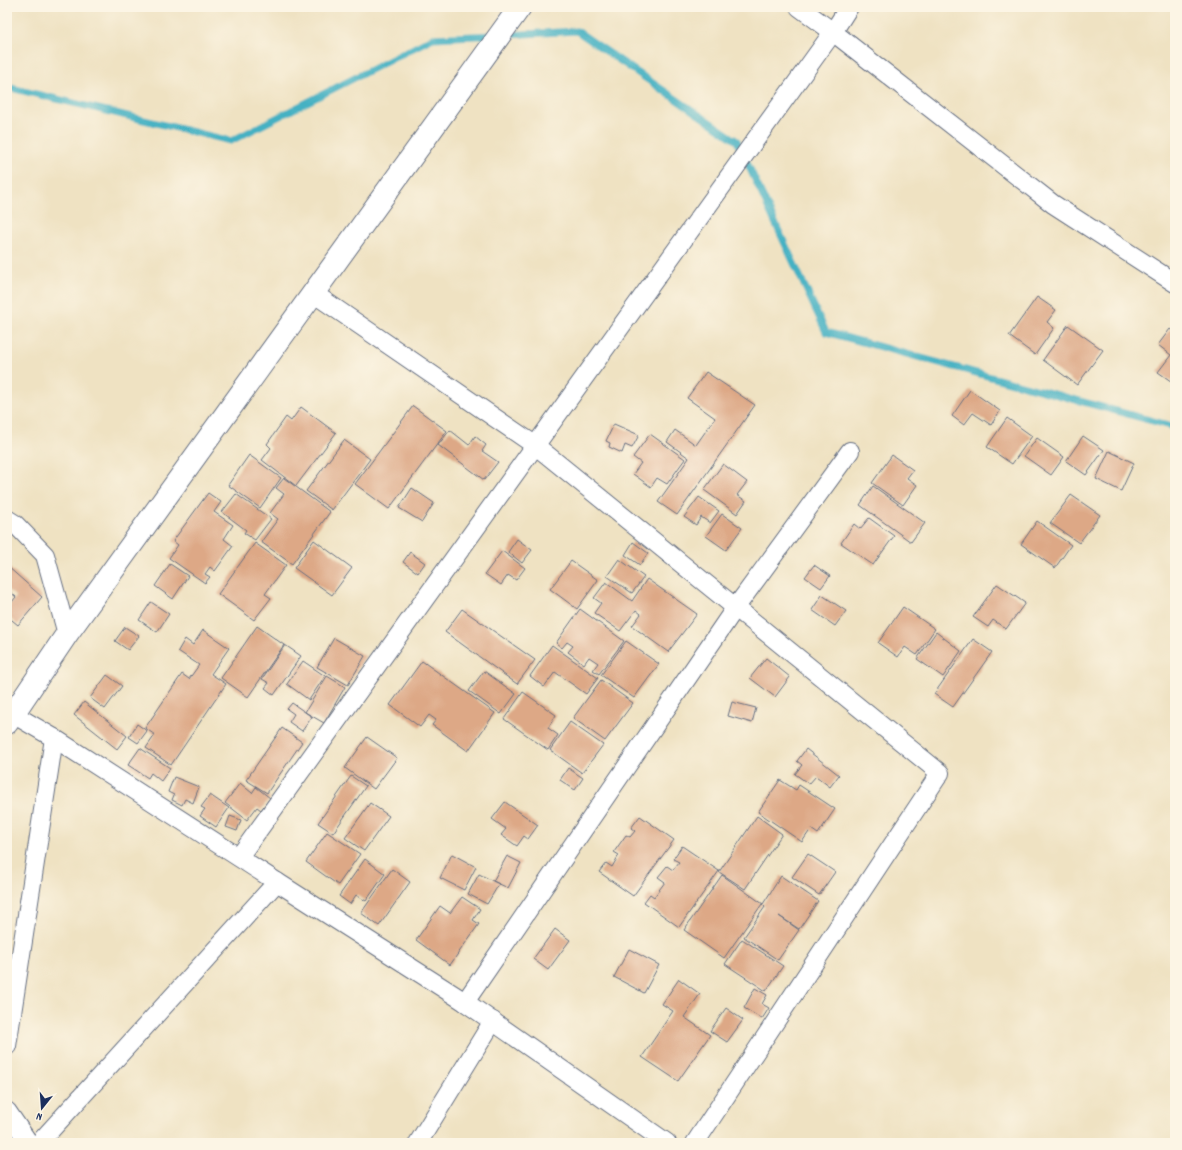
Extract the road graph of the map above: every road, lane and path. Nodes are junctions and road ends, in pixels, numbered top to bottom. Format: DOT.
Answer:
graph roads {
  1 [pos="520,7"];
  2 [pos="799,7"];
  3 [pos="849,7"];
  4 [pos="832,32"];
  5 [pos="1175,283"];
  6 [pos="313,293"];
  7 [pos="536,446"];
  8 [pos="850,451"];
  9 [pos="7,519"];
  10 [pos="736,607"];
  11 [pos="67,634"];
  12 [pos="10,718"];
  13 [pos="54,738"];
  14 [pos="239,856"];
  15 [pos="278,882"];
  16 [pos="465,1002"];
  17 [pos="492,1021"];
  18 [pos="7,1046"];
  19 [pos="7,1111"];
  20 [pos="29,1143"];
  21 [pos="39,1143"];
  22 [pos="418,1143"];
  23 [pos="667,1143"];
  24 [pos="695,1143"];
  1 -- 6 [label="street"];
  2 -- 4 [label="street"];
  3 -- 4 [label="street"];
  4 -- 5 [label="street"];
  4 -- 7 [label="street"];
  6 -- 7 [label="street"];
  6 -- 11 [label="street"];
  7 -- 10 [label="street"];
  7 -- 14 [label="street"];
  8 -- 10 [label="street"];
  9 -- 11 [label="street"];
  10 -- 16 [label="street"];
  10 -- 24 [label="street"];
  11 -- 12 [label="street"];
  12 -- 13 [label="street"];
  13 -- 14 [label="street"];
  13 -- 18 [label="street"];
  14 -- 15 [label="street"];
  15 -- 16 [label="street"];
  15 -- 21 [label="street"];
  16 -- 17 [label="street"];
  17 -- 22 [label="street"];
  17 -- 23 [label="street"];
  19 -- 20 [label="street"];
}
